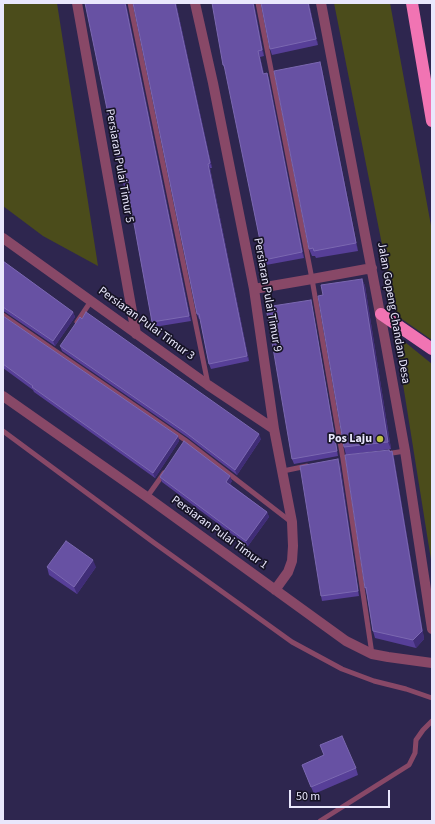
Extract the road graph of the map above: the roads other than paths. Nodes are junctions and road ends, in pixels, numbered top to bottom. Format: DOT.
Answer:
graph roads {
  1 [pos="77,3"];
  2 [pos="130,3"];
  3 [pos="195,3"];
  4 [pos="258,3"];
  5 [pos="321,3"];
  6 [pos="412,3"];
  7 [pos="432,119"];
  8 [pos="3,238"];
  9 [pos="372,268"];
  10 [pos="312,279"];
  11 [pos="254,289"];
  12 [pos="91,301"];
  13 [pos="381,314"];
  14 [pos="3,315"];
  15 [pos="73,327"];
  16 [pos="136,334"];
  17 [pos="60,346"];
  18 [pos="432,349"];
  19 [pos="56,352"];
  20 [pos="208,385"];
  21 [pos="3,396"];
  22 [pos="274,429"];
  23 [pos="3,431"];
  24 [pos="186,440"];
  25 [pos="181,447"];
  26 [pos="405,452"];
  27 [pos="382,454"];
  28 [pos="351,458"];
  29 [pos="343,459"];
  30 [pos="336,461"];
  31 [pos="313,465"];
  32 [pos="168,466"];
  33 [pos="283,471"];
  34 [pos="147,497"];
  35 [pos="292,522"];
  36 [pos="276,590"];
  37 [pos="432,629"];
  38 [pos="372,654"];
  39 [pos="432,663"];
  40 [pos="432,698"];
  41 [pos="432,721"];
  42 [pos="320,821"];
  1 -- 16 [label="street, Persiaran Pulai Timur 5"];
  2 -- 20 [label="lane"];
  3 -- 11 [label="street, Persiaran Pulai Timur 9"];
  4 -- 10 [label="lane"];
  5 -- 9 [label="street, Jalan Gopeng Chandan Desa"];
  6 -- 7 [label="highway"];
  8 -- 12 [label="street, Persiaran Pulai Timur 3"];
  9 -- 10 [label="street"];
  9 -- 13 [label="street, Jalan Gopeng Chandan Desa"];
  10 -- 11 [label="street"];
  10 -- 29 [label="lane"];
  11 -- 22 [label="street, Persiaran Pulai Timur 9"];
  12 -- 15 [label="lane"];
  12 -- 16 [label="street, Persiaran Pulai Timur 3"];
  13 -- 18 [label="highway"];
  13 -- 26 [label="street, Jalan Gopeng Chandan Desa"];
  14 -- 19 [label="lane"];
  16 -- 20 [label="street, Persiaran Pulai Timur 3"];
  17 -- 19 [label="lane"];
  19 -- 24 [label="lane"];
  20 -- 22 [label="street, Persiaran Pulai Timur 3"];
  21 -- 34 [label="street, Persiaran Pulai Timur 1"];
  22 -- 33 [label="street, Persiaran Pulai Timur 9"];
  23 -- 40 [label="lane"];
  24 -- 25 [label="lane"];
  24 -- 35 [label="lane"];
  26 -- 27 [label="lane"];
  26 -- 37 [label="street, Jalan Gopeng Chandan Desa"];
  28 -- 29 [label="lane"];
  29 -- 30 [label="lane"];
  29 -- 38 [label="lane"];
  31 -- 33 [label="lane"];
  32 -- 34 [label="lane"];
  33 -- 35 [label="street, Persiaran Pulai Timur 9"];
  34 -- 36 [label="street, Persiaran Pulai Timur 1"];
  35 -- 36 [label="street, Persiaran Pulai Timur 9"];
  36 -- 38 [label="street, Persiaran Pulai Timur 1"];
  38 -- 39 [label="street, Persiaran Pulai Timur 1"];
  41 -- 42 [label="lane"];
}
